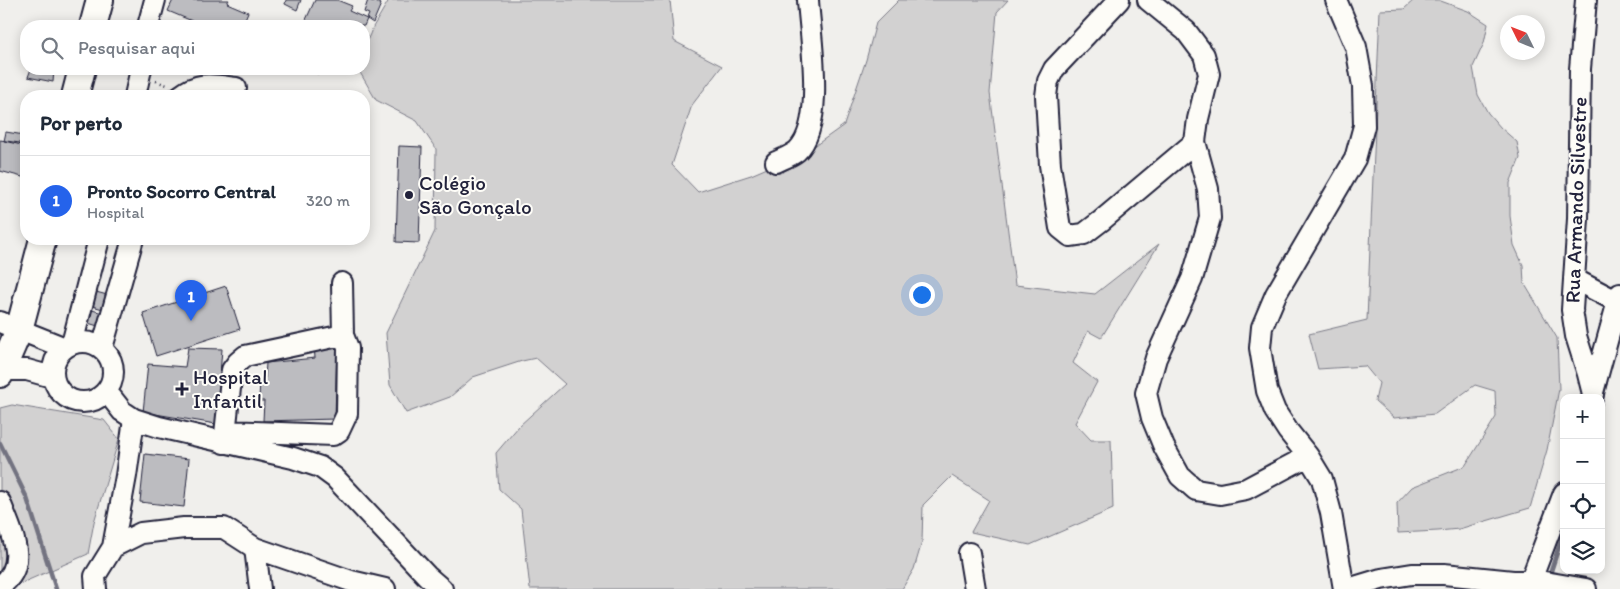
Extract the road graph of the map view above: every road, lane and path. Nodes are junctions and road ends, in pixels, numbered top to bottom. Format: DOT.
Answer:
graph roads {
  1 [pos="100,0"];
  2 [pos="155,0"];
  3 [pos="808,0"];
  4 [pos="1119,0"];
  5 [pos="1148,0"];
  6 [pos="1336,0"];
  7 [pos="1586,0"];
  8 [pos="95,20"];
  9 [pos="150,20"];
  10 [pos="80,75"];
  11 [pos="140,75"];
  12 [pos="147,75"];
  13 [pos="236,88"];
  14 [pos="77,90"];
  15 [pos="136,90"];
  16 [pos="175,90"];
  17 [pos="191,90"];
  18 [pos="1195,142"];
  19 [pos="776,162"];
  20 [pos="41,245"];
  21 [pos="97,245"];
  22 [pos="131,245"];
  23 [pos="1574,279"];
  24 [pos="342,283"];
  25 [pos="1619,298"];
  26 [pos="10,326"];
  27 [pos="343,335"];
  28 [pos="68,346"];
  29 [pos="102,348"];
  30 [pos="1,372"];
  31 [pos="52,377"];
  32 [pos="107,392"];
  33 [pos="1591,394"];
  34 [pos="1593,394"];
  35 [pos="134,419"];
  36 [pos="225,437"];
  37 [pos="1308,456"];
  38 [pos="0,502"];
  39 [pos="1560,502"];
  40 [pos="114,547"];
  41 [pos="255,548"];
  42 [pos="968,554"];
  43 [pos="1523,583"];
  44 [pos="0,586"];
  45 [pos="96,589"];
  46 [pos="260,589"];
  47 [pos="385,589"];
  48 [pos="442,589"];
  49 [pos="975,589"];
  50 [pos="1344,589"];
  51 [pos="1348,589"];
  52 [pos="1586,589"];
  1 -- 8 [label="main road"];
  2 -- 9 [label="street"];
  3 -- 19 [label="street"];
  4 -- 18 [label="street"];
  5 -- 18 [label="street"];
  6 -- 37 [label="street"];
  7 -- 23 [label="street, Rua Armando Silvestre"];
  10 -- 14 [label="main road"];
  11 -- 15 [label="street"];
  12 -- 16 [label="path"];
  13 -- 17 [label="street"];
  18 -- 37 [label="street"];
  20 -- 26 [label="main road"];
  21 -- 28 [label="street"];
  22 -- 29 [label="street"];
  23 -- 25 [label="street"];
  23 -- 33 [label="street, Rua Armando Silvestre"];
  24 -- 27 [label="street"];
  25 -- 34 [label="street"];
  26 -- 28 [label="street"];
  26 -- 30 [label="main road"];
  27 -- 36 [label="street"];
  27 -- 36 [label="street"];
  28 -- 29 [label="street"];
  28 -- 31 [label="street"];
  29 -- 32 [label="street"];
  30 -- 31 [label="street"];
  31 -- 32 [label="street"];
  32 -- 35 [label="street"];
  35 -- 36 [label="street"];
  35 -- 40 [label="street"];
  36 -- 48 [label="street"];
  37 -- 50 [label="street"];
  38 -- 44 [label="street"];
  39 -- 43 [label="street"];
  40 -- 41 [label="street"];
  40 -- 45 [label="street"];
  41 -- 46 [label="street"];
  41 -- 47 [label="street"];
  42 -- 49 [label="street"];
  43 -- 51 [label="street"];
  43 -- 52 [label="street"];
}
